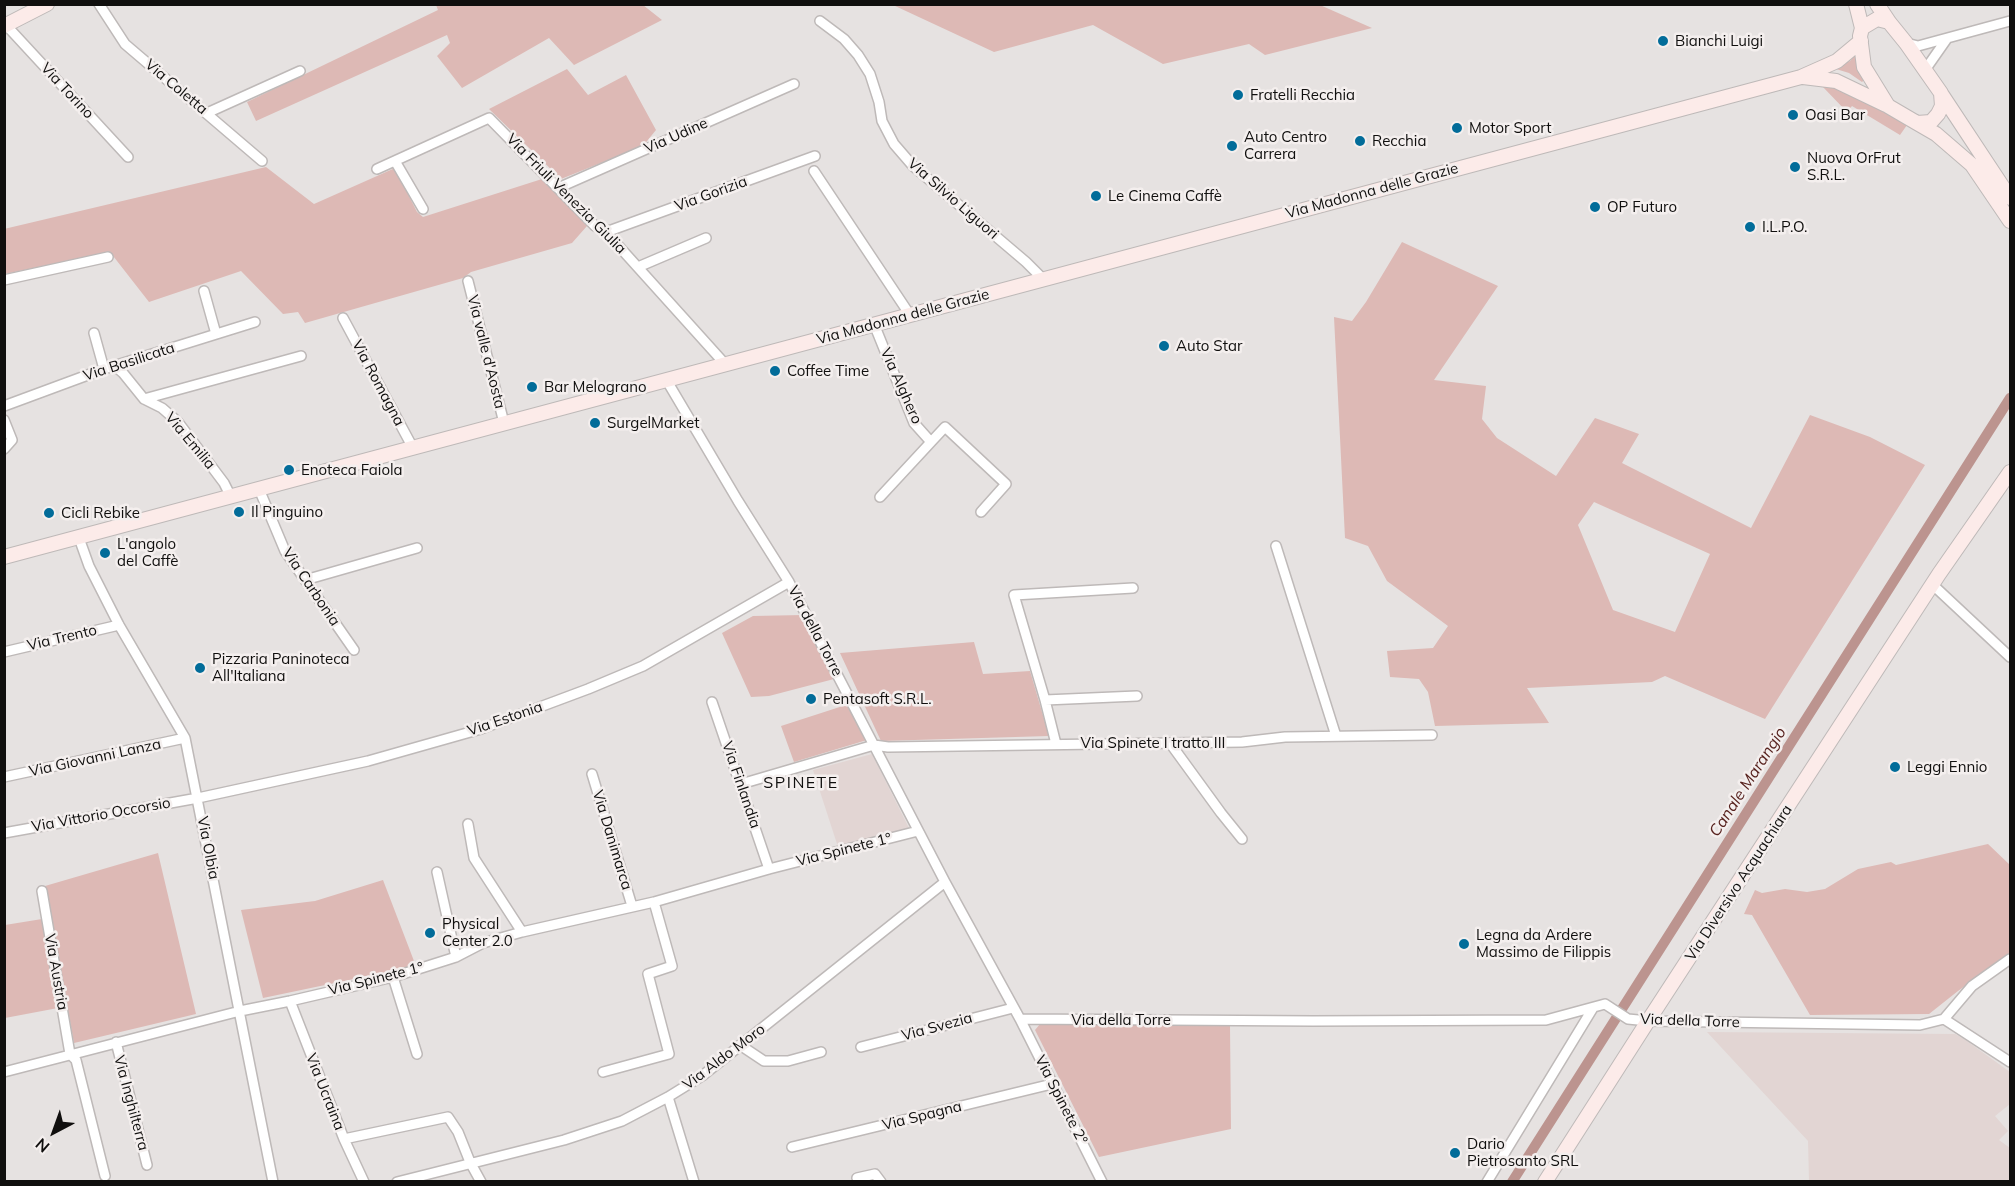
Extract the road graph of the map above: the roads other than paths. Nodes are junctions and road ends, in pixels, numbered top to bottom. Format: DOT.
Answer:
graph roads {
  1 [pos="47,4"];
  2 [pos="99,4"];
  3 [pos="1856,4"];
  4 [pos="1877,4"];
  5 [pos="820,21"];
  6 [pos="2010,21"];
  7 [pos="1889,22"];
  8 [pos="5,26"];
  9 [pos="1861,34"];
  10 [pos="1946,40"];
  11 [pos="1906,43"];
  12 [pos="1925,70"];
  13 [pos="300,71"];
  14 [pos="1801,77"];
  15 [pos="794,84"];
  16 [pos="1941,93"];
  17 [pos="1888,106"];
  18 [pos="207,113"];
  19 [pos="1917,123"];
  20 [pos="815,156"];
  21 [pos="128,157"];
  22 [pos="262,161"];
  23 [pos="395,161"];
  24 [pos="377,169"];
  25 [pos="814,171"];
  26 [pos="558,188"];
  27 [pos="2010,198"];
  28 [pos="423,209"];
  29 [pos="2010,221"];
  30 [pos="606,232"];
  31 [pos="706,238"];
  32 [pos="108,257"];
  33 [pos="638,267"];
  34 [pos="1043,279"];
  35 [pos="4,280"];
  36 [pos="468,281"];
  37 [pos="204,291"];
  38 [pos="910,315"];
  39 [pos="343,318"];
  40 [pos="255,322"];
  41 [pos="874,324"];
  42 [pos="94,333"];
  43 [pos="216,334"];
  44 [pos="301,356"];
  45 [pos="724,364"];
  46 [pos="116,367"];
  47 [pos="104,369"];
  48 [pos="667,381"];
  49 [pos="144,399"];
  50 [pos="4,406"];
  51 [pos="4,420"];
  52 [pos="504,423"];
  53 [pos="931,442"];
  54 [pos="413,448"];
  55 [pos="4,449"];
  56 [pos="2010,472"];
  57 [pos="259,489"];
  58 [pos="231,497"];
  59 [pos="880,497"];
  60 [pos="981,512"];
  61 [pos="79,538"];
  62 [pos="1276,546"];
  63 [pos="417,548"];
  64 [pos="4,557"];
  65 [pos="305,580"];
  66 [pos="789,582"];
  67 [pos="1933,585"];
  68 [pos="1132,588"];
  69 [pos="119,625"];
  70 [pos="354,650"];
  71 [pos="4,652"];
  72 [pos="2010,657"];
  73 [pos="1137,696"];
  74 [pos="1045,700"];
  75 [pos="712,702"];
  76 [pos="1432,735"];
  77 [pos="1336,736"];
  78 [pos="185,738"];
  79 [pos="1170,743"];
  80 [pos="1056,744"];
  81 [pos="874,745"];
  82 [pos="5,774"];
  83 [pos="592,774"];
  84 [pos="741,784"];
  85 [pos="198,798"];
  86 [pos="468,824"];
  87 [pos="918,831"];
  88 [pos="4,833"];
  89 [pos="1242,839"];
  90 [pos="769,868"];
  91 [pos="437,872"];
  92 [pos="945,882"];
  93 [pos="42,891"];
  94 [pos="654,902"];
  95 [pos="632,906"];
  96 [pos="522,932"];
  97 [pos="456,957"];
  98 [pos="2010,959"];
  99 [pos="393,978"];
  100 [pos="290,1001"];
  101 [pos="1013,1008"];
  102 [pos="1593,1008"];
  103 [pos="240,1011"];
  104 [pos="1020,1019"];
  105 [pos="1944,1019"];
  106 [pos="1648,1021"];
  107 [pos="116,1042"];
  108 [pos="740,1045"];
  109 [pos="861,1047"];
  110 [pos="821,1052"];
  111 [pos="70,1054"];
  112 [pos="417,1054"];
  113 [pos="2010,1062"];
  114 [pos="4,1072"];
  115 [pos="603,1072"];
  116 [pos="1052,1084"];
  117 [pos="668,1097"];
  118 [pos="344,1138"];
  119 [pos="792,1147"];
  120 [pos="470,1162"];
  121 [pos="147,1165"];
  122 [pos="105,1176"];
  123 [pos="857,1178"];
  124 [pos="273,1182"];
  125 [pos="364,1182"];
  126 [pos="397,1182"];
  127 [pos="481,1182"];
  128 [pos="694,1182"];
  129 [pos="881,1182"];
  130 [pos="1102,1182"];
  131 [pos="1487,1182"];
  132 [pos="1545,1182"];
  1 -- 8 [label="street"];
  2 -- 18 [label="street, Via Coletta"];
  3 -- 9 [label="street"];
  4 -- 7 [label="street"];
  5 -- 34 [label="street, Via Silvio Liguori"];
  6 -- 10 [label="street"];
  7 -- 9 [label="street"];
  7 -- 11 [label="street"];
  8 -- 21 [label="street, Via Torino"];
  9 -- 14 [label="street"];
  9 -- 17 [label="street"];
  10 -- 11 [label="street"];
  10 -- 12 [label="street"];
  11 -- 12 [label="street"];
  12 -- 16 [label="street"];
  13 -- 18 [label="street"];
  14 -- 17 [label="street"];
  14 -- 34 [label="street, Via Madonna delle Grazie"];
  15 -- 26 [label="street, Via Udine"];
  16 -- 19 [label="street"];
  16 -- 27 [label="street"];
  17 -- 19 [label="street"];
  18 -- 22 [label="street, Via Coletta"];
  19 -- 29 [label="street"];
  20 -- 30 [label="street, Via Gorizia"];
  23 -- 24 [label="street, Via Friuli Venezia Giulia"];
  23 -- 26 [label="street, Via Friuli Venezia Giulia"];
  23 -- 28 [label="street"];
  25 -- 38 [label="street"];
  26 -- 30 [label="street, Via Friuli Venezia Giulia"];
  30 -- 33 [label="street, Via Friuli Venezia Giulia"];
  31 -- 33 [label="street"];
  32 -- 35 [label="street"];
  33 -- 45 [label="street, Via Friuli Venezia Giulia"];
  34 -- 38 [label="street, Via Madonna delle Grazie"];
  36 -- 52 [label="street, Via valle d'Aosta"];
  37 -- 43 [label="street"];
  38 -- 41 [label="street, Via Madonna delle Grazie"];
  39 -- 54 [label="street, Via Romagna"];
  40 -- 43 [label="street, Via Basilicata"];
  41 -- 45 [label="street, Via Madonna delle Grazie"];
  41 -- 53 [label="street, Via Alghero"];
  42 -- 47 [label="street"];
  43 -- 46 [label="street, Via Basilicata"];
  44 -- 49 [label="street"];
  45 -- 48 [label="street, Via Madonna delle Grazie"];
  46 -- 47 [label="street, Via Basilicata"];
  46 -- 49 [label="street, Via Emilia"];
  47 -- 50 [label="street, Via Basilicata"];
  48 -- 52 [label="street, Via Madonna delle Grazie"];
  48 -- 66 [label="street, Via della Torre"];
  49 -- 58 [label="street, Via Emilia"];
  51 -- 55 [label="street"];
  52 -- 54 [label="street, Via Madonna delle Grazie"];
  53 -- 59 [label="street"];
  53 -- 60 [label="street"];
  54 -- 57 [label="street, Via Madonna delle Grazie"];
  56 -- 67 [label="street, Via Diversivo Acquachiara"];
  57 -- 58 [label="street, Via Madonna delle Grazie"];
  57 -- 65 [label="street, Via Carbonia"];
  58 -- 61 [label="street, Via Madonna delle Grazie"];
  61 -- 64 [label="street, Via Madonna delle Grazie"];
  61 -- 69 [label="street, Via Olbia"];
  62 -- 77 [label="street"];
  63 -- 65 [label="street"];
  65 -- 70 [label="street, Via Carbonia"];
  66 -- 81 [label="street, Via della Torre"];
  66 -- 85 [label="street, Via Estonia"];
  67 -- 72 [label="street"];
  67 -- 106 [label="street, Via Diversivo Acquachiara"];
  68 -- 74 [label="street"];
  69 -- 71 [label="street, Via Trento"];
  69 -- 78 [label="street, Via Olbia"];
  73 -- 74 [label="street"];
  74 -- 80 [label="street"];
  75 -- 84 [label="street, Via Finlandia"];
  76 -- 77 [label="street, Via Spinete I tratto III"];
  77 -- 79 [label="street, Via Spinete I tratto III"];
  78 -- 82 [label="street, Via Giovanni Lanza"];
  78 -- 85 [label="street, Via Olbia"];
  79 -- 80 [label="street, Via Spinete I tratto III"];
  79 -- 89 [label="street"];
  80 -- 81 [label="street, Via Spinete I tratto III"];
  81 -- 84 [label="street, Via Spinete I tratto III"];
  81 -- 87 [label="street, Via della Torre"];
  83 -- 95 [label="street, Via Danimarca"];
  84 -- 90 [label="street, Via Finlandia"];
  85 -- 88 [label="street, Via Vittorio Occorsio"];
  85 -- 103 [label="street, Via Olbia"];
  86 -- 96 [label="street"];
  87 -- 90 [label="street, Via Spinete 1°"];
  87 -- 92 [label="street, Via della Torre"];
  90 -- 94 [label="street, Via Spinete 1°"];
  91 -- 97 [label="street"];
  92 -- 101 [label="street, Via della Torre"];
  92 -- 108 [label="street, Via Aldo Moro"];
  93 -- 111 [label="street, Via Austria"];
  94 -- 95 [label="street, Via Spinete 1°"];
  94 -- 115 [label="street"];
  95 -- 96 [label="street, Via Spinete 1°"];
  96 -- 97 [label="street, Via Spinete 1°"];
  97 -- 99 [label="street, Via Spinete 1°"];
  98 -- 105 [label="street"];
  99 -- 100 [label="street, Via Spinete 1°"];
  99 -- 112 [label="street"];
  100 -- 103 [label="street, Via Spinete 1°"];
  100 -- 118 [label="street, Via Ucraina"];
  101 -- 104 [label="street, Via della Torre"];
  101 -- 109 [label="street, Via Svezia"];
  102 -- 104 [label="street, Via della Torre"];
  102 -- 106 [label="street, Via della Torre"];
  102 -- 131 [label="street"];
  103 -- 107 [label="street, Via Spinete 1°"];
  103 -- 124 [label="street, Via Olbia"];
  104 -- 116 [label="street, Via Spinete 2°"];
  105 -- 106 [label="street, Via della Torre"];
  105 -- 113 [label="street"];
  106 -- 132 [label="street, Via Diversivo Acquachiara"];
  107 -- 111 [label="street, Via Spinete 1°"];
  107 -- 121 [label="street, Via Inghilterra"];
  108 -- 110 [label="street"];
  108 -- 117 [label="street, Via Aldo Moro"];
  111 -- 114 [label="street, Via Spinete 1°"];
  111 -- 122 [label="street, Via Austria"];
  116 -- 119 [label="street, Via Spagna"];
  116 -- 130 [label="street, Via Spinete 2°"];
  117 -- 120 [label="street, Via Aldo Moro"];
  117 -- 128 [label="street"];
  118 -- 120 [label="street"];
  118 -- 125 [label="street, Via Ucraina"];
  120 -- 126 [label="street, Via Aldo Moro"];
  120 -- 127 [label="street"];
  123 -- 129 [label="street"];
}
